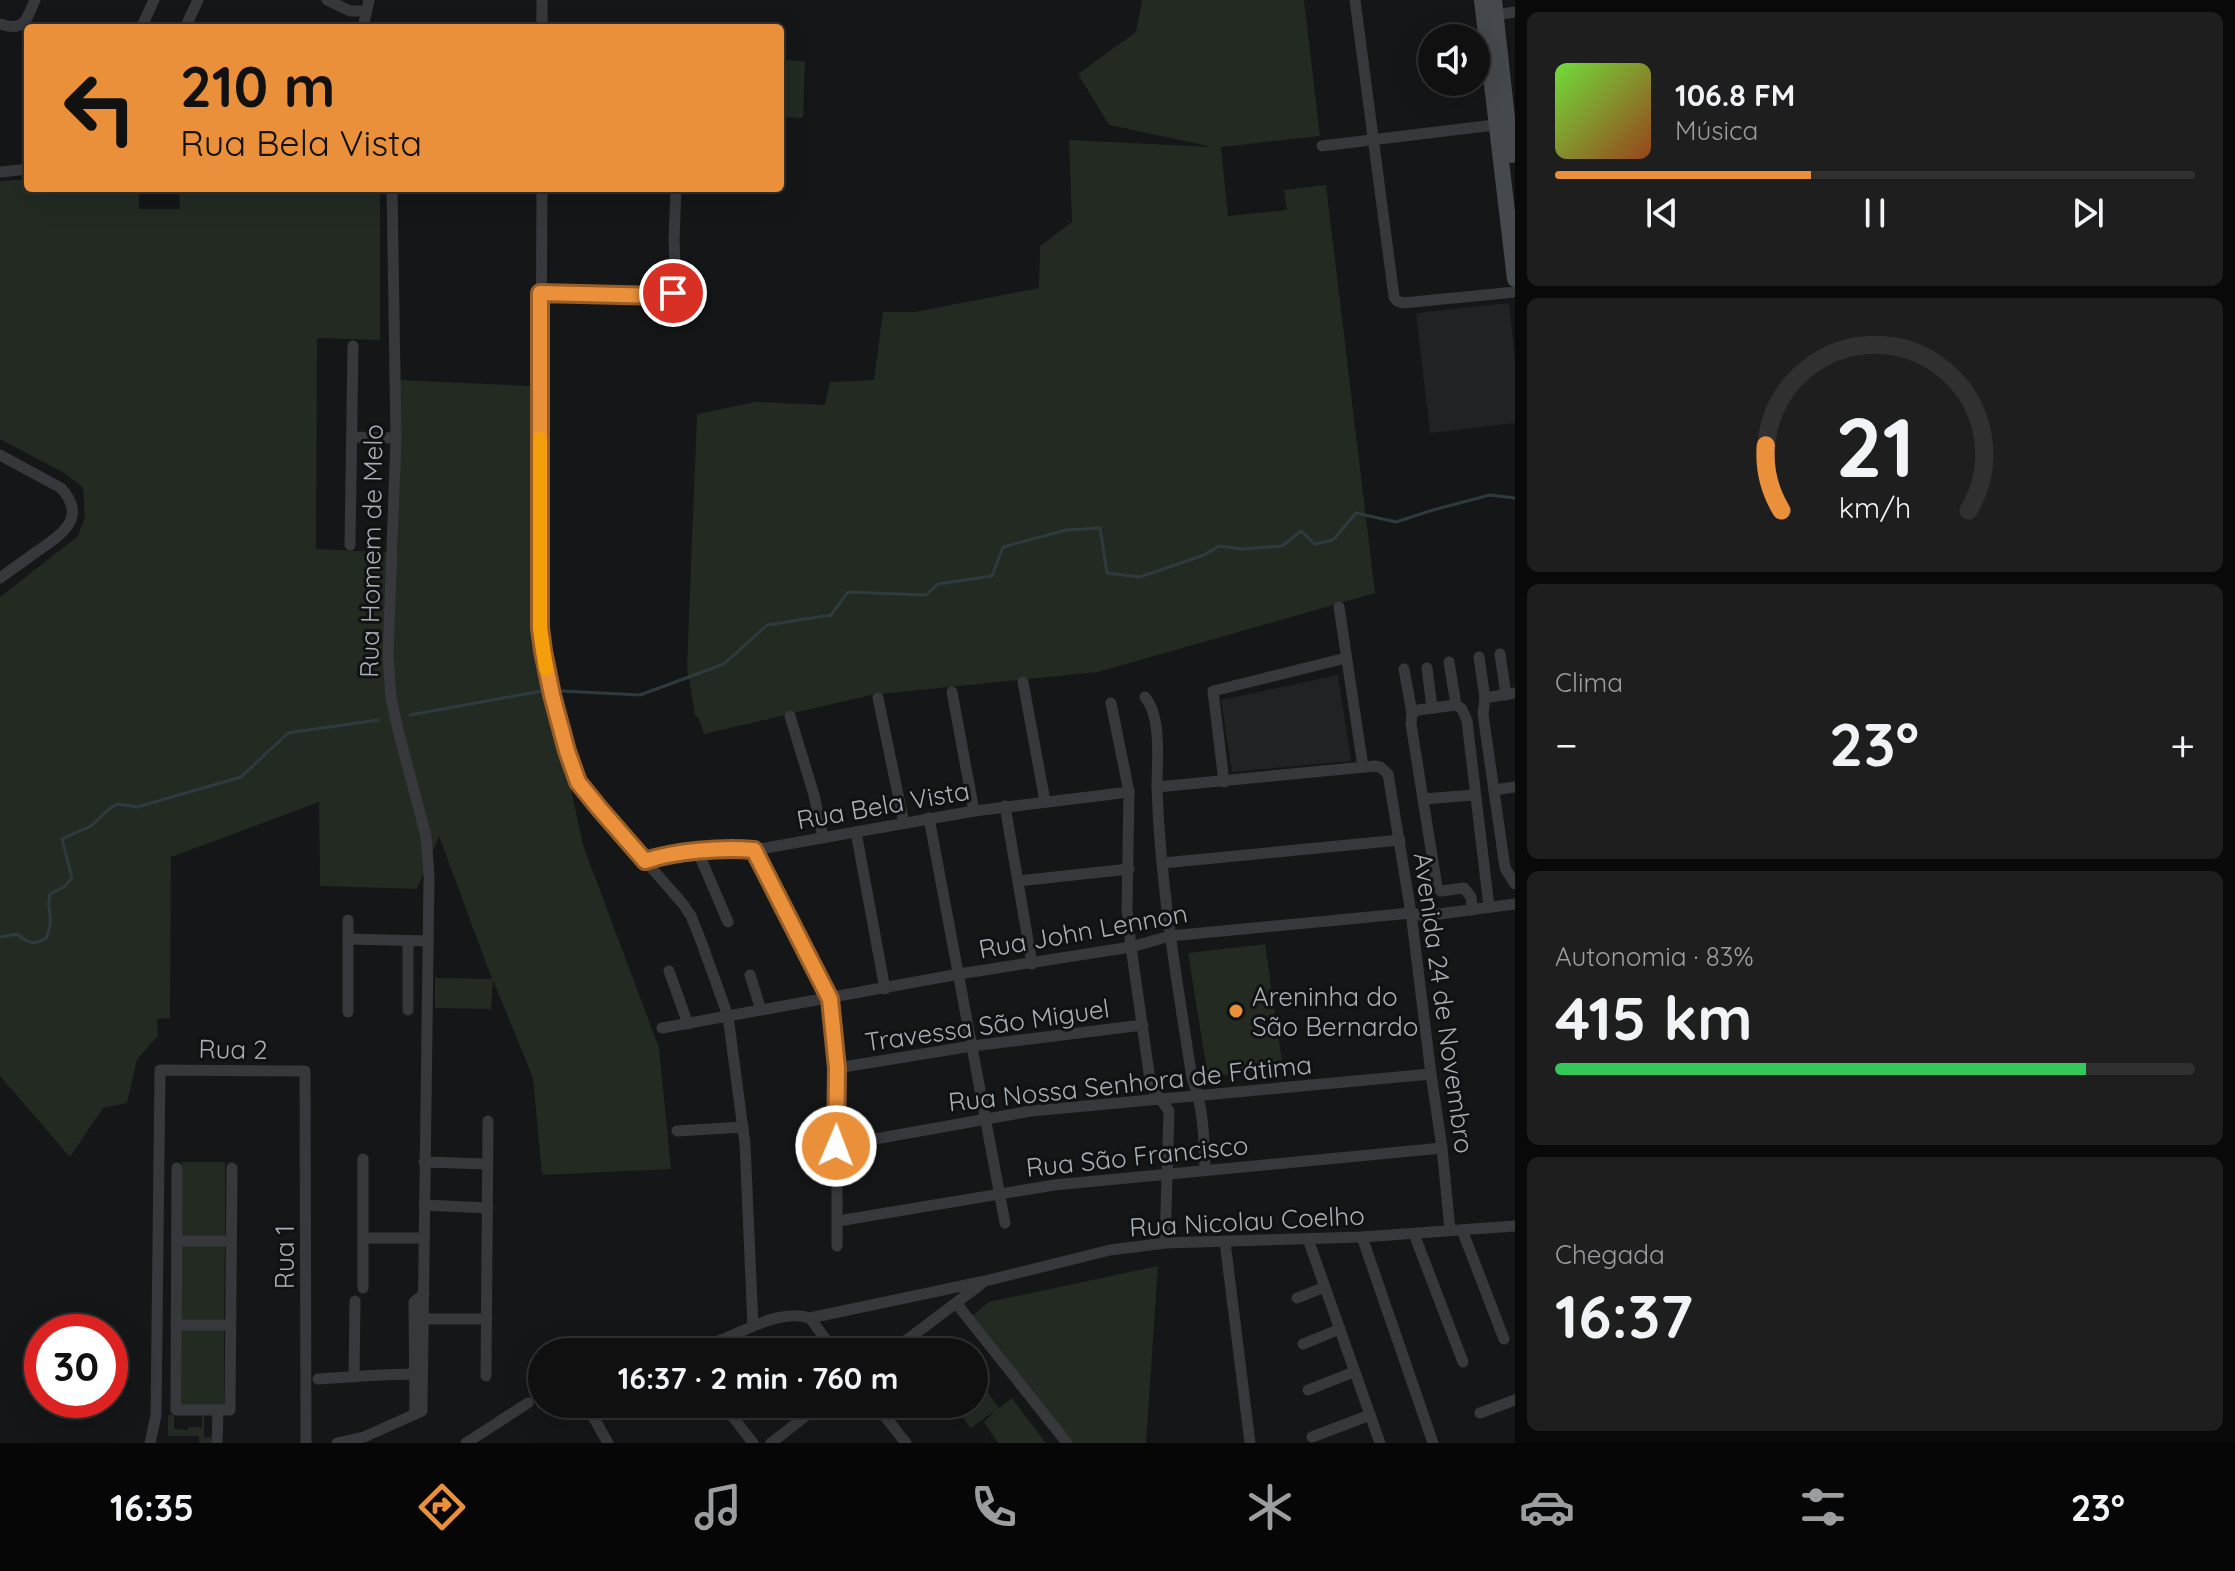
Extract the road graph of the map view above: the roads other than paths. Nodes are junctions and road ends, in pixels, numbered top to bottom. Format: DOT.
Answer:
graph roads {
  1 [pos="35,0"];
  2 [pos="154,0"];
  3 [pos="198,0"];
  4 [pos="327,0"];
  5 [pos="542,0"];
  6 [pos="1355,0"];
  7 [pos="367,6"];
  8 [pos="1489,8"];
  9 [pos="1515,12"];
  10 [pos="0,24"];
  11 [pos="143,24"];
  12 [pos="187,24"];
  13 [pos="542,24"];
  14 [pos="1506,124"];
  15 [pos="1373,140"];
  16 [pos="1322,146"];
  17 [pos="24,169"];
  18 [pos="0,172"];
  19 [pos="1515,188"];
  20 [pos="392,192"];
  21 [pos="542,192"];
  22 [pos="676,192"];
  23 [pos="1515,279"];
  24 [pos="1515,292"];
  25 [pos="540,293"];
  26 [pos="353,346"];
  27 [pos="352,437"];
  28 [pos="396,438"];
  29 [pos="0,455"];
  30 [pos="350,545"];
  31 [pos="0,578"];
  32 [pos="1339,607"];
  33 [pos="1500,654"];
  34 [pos="1479,657"];
  35 [pos="1346,658"];
  36 [pos="1449,662"];
  37 [pos="1427,668"];
  38 [pos="1404,669"];
  39 [pos="1023,682"];
  40 [pos="952,692"];
  41 [pos="1511,694"];
  42 [pos="1145,697"];
  43 [pos="878,698"];
  44 [pos="1485,698"];
  45 [pos="1111,703"];
  46 [pos="1456,705"];
  47 [pos="1432,708"];
  48 [pos="1412,713"];
  49 [pos="790,716"];
  50 [pos="1363,767"];
  51 [pos="1224,782"];
  52 [pos="1157,787"];
  53 [pos="1515,787"];
  54 [pos="1494,790"];
  55 [pos="1129,792"];
  56 [pos="1475,795"];
  57 [pos="1423,799"];
  58 [pos="1045,801"];
  59 [pos="1005,806"];
  60 [pos="974,811"];
  61 [pos="929,818"];
  62 [pos="904,823"];
  63 [pos="856,832"];
  64 [pos="823,838"];
  65 [pos="1400,840"];
  66 [pos="754,850"];
  67 [pos="698,852"];
  68 [pos="645,861"];
  69 [pos="1163,863"];
  70 [pos="1129,869"];
  71 [pos="1018,881"];
  72 [pos="1515,884"];
  73 [pos="1515,904"];
  74 [pos="1489,907"];
  75 [pos="1472,910"];
  76 [pos="1411,913"];
  77 [pos="348,920"];
  78 [pos="728,922"];
  79 [pos="1170,936"];
  80 [pos="348,939"];
  81 [pos="408,940"];
  82 [pos="428,941"];
  83 [pos="1131,947"];
  84 [pos="1032,964"];
  85 [pos="669,971"];
  86 [pos="959,974"];
  87 [pos="750,975"];
  88 [pos="885,989"];
  89 [pos="830,999"];
  90 [pos="408,1010"];
  91 [pos="761,1010"];
  92 [pos="348,1012"];
  93 [pos="728,1016"];
  94 [pos="688,1024"];
  95 [pos="1143,1025"];
  96 [pos="662,1028"];
  97 [pos="972,1046"];
  98 [pos="837,1068"];
  99 [pos="305,1071"];
  100 [pos="1431,1074"];
  101 [pos="1199,1096"];
  102 [pos="1159,1100"];
  103 [pos="985,1118"];
  104 [pos="488,1121"];
  105 [pos="743,1127"];
  106 [pos="677,1131"];
  107 [pos="836,1146"];
  108 [pos="1442,1148"];
  109 [pos="363,1159"];
  110 [pos="424,1162"];
  111 [pos="487,1164"];
  112 [pos="177,1168"];
  113 [pos="232,1168"];
  114 [pos="1205,1170"];
  115 [pos="1168,1173"];
  116 [pos="1000,1193"];
  117 [pos="424,1205"];
  118 [pos="488,1208"];
  119 [pos="838,1221"];
  120 [pos="1005,1223"];
  121 [pos="1512,1226"];
  122 [pos="1456,1230"];
  123 [pos="1414,1234"];
  124 [pos="1362,1237"];
  125 [pos="363,1238"];
  126 [pos="424,1238"];
  127 [pos="1308,1239"];
  128 [pos="1515,1240"];
  129 [pos="177,1241"];
  130 [pos="231,1241"];
  131 [pos="1225,1242"];
  132 [pos="1165,1243"];
  133 [pos="837,1246"];
  134 [pos="985,1281"];
  135 [pos="1325,1287"];
  136 [pos="363,1288"];
  137 [pos="424,1294"];
  138 [pos="1297,1298"];
  139 [pos="355,1301"];
  140 [pos="956,1303"];
  141 [pos="810,1318"];
  142 [pos="424,1319"];
  143 [pos="487,1319"];
  144 [pos="176,1325"];
  145 [pos="230,1325"];
  146 [pos="753,1326"];
  147 [pos="1340,1329"];
  148 [pos="726,1338"];
  149 [pos="825,1338"];
  150 [pos="910,1338"];
  151 [pos="1504,1339"];
  152 [pos="1303,1344"];
  153 [pos="1463,1362"];
  154 [pos="1354,1372"];
  155 [pos="418,1374"];
  156 [pos="486,1376"];
  157 [pos="354,1377"];
  158 [pos="318,1379"];
  159 [pos="1308,1390"];
  160 [pos="1515,1400"];
  161 [pos="528,1403"];
  162 [pos="218,1410"];
  163 [pos="1480,1413"];
  164 [pos="1370,1415"];
  165 [pos="594,1418"];
  166 [pos="734,1418"];
  167 [pos="803,1418"];
  168 [pos="886,1418"];
  169 [pos="1312,1437"];
  170 [pos="366,1440"];
  171 [pos="150,1443"];
  172 [pos="217,1443"];
  173 [pos="306,1443"];
  174 [pos="337,1443"];
  175 [pos="466,1443"];
  176 [pos="608,1443"];
  177 [pos="753,1443"];
  178 [pos="771,1443"];
  179 [pos="906,1443"];
  180 [pos="1067,1443"];
  181 [pos="1250,1443"];
  182 [pos="1380,1443"];
  183 [pos="1433,1443"];
  1 -- 10 [label="street"];
  2 -- 11 [label="street"];
  3 -- 12 [label="street"];
  4 -- 7 [label="street"];
  5 -- 13 [label="street"];
  6 -- 15 [label="street"];
  8 -- 9 [label="street"];
  8 -- 14 [label="street"];
  14 -- 15 [label="street"];
  14 -- 19 [label="street"];
  14 -- 23 [label="street"];
  15 -- 16 [label="street"];
  15 -- 24 [label="street"];
  17 -- 18 [label="street"];
  20 -- 28 [label="street, Rua Homem de Melo"];
  21 -- 25 [label="street"];
  22 -- 25 [label="street"];
  25 -- 68 [label="street"];
  26 -- 27 [label="street"];
  27 -- 28 [label="street"];
  27 -- 30 [label="street"];
  28 -- 82 [label="street, Rua Homem de Melo"];
  29 -- 31 [label="street"];
  32 -- 35 [label="street"];
  33 -- 41 [label="street"];
  34 -- 44 [label="street"];
  35 -- 50 [label="street"];
  35 -- 51 [label="street"];
  36 -- 46 [label="street"];
  37 -- 47 [label="street"];
  38 -- 48 [label="street"];
  39 -- 58 [label="street"];
  40 -- 60 [label="street"];
  41 -- 44 [label="street"];
  42 -- 52 [label="street"];
  43 -- 62 [label="street"];
  44 -- 54 [label="street"];
  45 -- 55 [label="street"];
  46 -- 47 [label="street"];
  46 -- 56 [label="street"];
  47 -- 48 [label="street"];
  48 -- 57 [label="street"];
  49 -- 64 [label="street"];
  50 -- 51 [label="street"];
  50 -- 65 [label="street, Avenida 24 de Novembro"];
  51 -- 52 [label="street"];
  52 -- 69 [label="street"];
  53 -- 54 [label="street"];
  54 -- 72 [label="street"];
  55 -- 58 [label="street, Rua Bela Vista"];
  55 -- 70 [label="street"];
  56 -- 57 [label="street"];
  56 -- 74 [label="street"];
  57 -- 75 [label="street"];
  58 -- 59 [label="street, Rua Bela Vista"];
  59 -- 60 [label="street, Rua Bela Vista"];
  59 -- 71 [label="street"];
  60 -- 61 [label="street, Rua Bela Vista"];
  61 -- 62 [label="street, Rua Bela Vista"];
  61 -- 86 [label="street"];
  62 -- 63 [label="street, Rua Bela Vista"];
  63 -- 64 [label="street, Rua Bela Vista"];
  63 -- 88 [label="street"];
  64 -- 66 [label="street, Rua Bela Vista"];
  65 -- 69 [label="street"];
  65 -- 76 [label="street, Avenida 24 de Novembro"];
  66 -- 67 [label="street, Rua Bela Vista"];
  66 -- 89 [label="street"];
  67 -- 68 [label="street, Rua Bela Vista"];
  67 -- 78 [label="street"];
  68 -- 93 [label="street"];
  69 -- 79 [label="street"];
  70 -- 71 [label="street"];
  70 -- 83 [label="street"];
  71 -- 84 [label="street"];
  73 -- 74 [label="street, Rua John Lennon"];
  74 -- 75 [label="street, Rua John Lennon"];
  75 -- 76 [label="street, Rua John Lennon"];
  76 -- 79 [label="street, Rua John Lennon"];
  76 -- 100 [label="street, Avenida 24 de Novembro"];
  77 -- 80 [label="street"];
  79 -- 83 [label="street, Rua John Lennon"];
  79 -- 101 [label="street"];
  80 -- 81 [label="street"];
  80 -- 92 [label="street"];
  81 -- 82 [label="street"];
  81 -- 90 [label="street"];
  82 -- 110 [label="street, Rua Homem de Melo"];
  83 -- 84 [label="street, Rua John Lennon"];
  83 -- 95 [label="street"];
  84 -- 86 [label="street, Rua John Lennon"];
  85 -- 94 [label="street"];
  86 -- 88 [label="street, Rua John Lennon"];
  86 -- 97 [label="street"];
  87 -- 91 [label="street"];
  88 -- 89 [label="street, Rua John Lennon"];
  89 -- 91 [label="street, Rua John Lennon"];
  89 -- 98 [label="street"];
  91 -- 93 [label="street, Rua John Lennon"];
  93 -- 94 [label="street, Rua John Lennon"];
  93 -- 105 [label="street"];
  94 -- 96 [label="street, Rua John Lennon"];
  95 -- 97 [label="street, Travessa São Miguel"];
  95 -- 102 [label="street"];
  97 -- 98 [label="street, Travessa São Miguel"];
  97 -- 103 [label="street"];
  98 -- 107 [label="street"];
  99 -- 171 [label="street, Rua 2"];
  99 -- 173 [label="street, Rua 1"];
  100 -- 101 [label="street, Rua Nossa Senhora de Fátima"];
  100 -- 108 [label="street, Avenida 24 de Novembro"];
  101 -- 102 [label="street, Rua Nossa Senhora de Fátima"];
  101 -- 114 [label="street"];
  102 -- 103 [label="street, Rua Nossa Senhora de Fátima"];
  102 -- 115 [label="street"];
  103 -- 107 [label="street, Rua Nossa Senhora de Fátima"];
  103 -- 116 [label="street"];
  104 -- 111 [label="street"];
  105 -- 106 [label="street"];
  105 -- 146 [label="street"];
  107 -- 119 [label="street"];
  108 -- 114 [label="street, Rua São Francisco"];
  108 -- 122 [label="street, Avenida 24 de Novembro"];
  109 -- 125 [label="street"];
  110 -- 111 [label="street"];
  110 -- 117 [label="street, Rua Homem de Melo"];
  111 -- 118 [label="street"];
  112 -- 129 [label="street"];
  113 -- 130 [label="street"];
  114 -- 115 [label="street, Rua São Francisco"];
  115 -- 116 [label="street, Rua São Francisco"];
  115 -- 132 [label="street"];
  116 -- 119 [label="street, Rua São Francisco"];
  116 -- 120 [label="street"];
  117 -- 118 [label="street"];
  117 -- 126 [label="street, Rua Homem de Melo"];
  118 -- 143 [label="street"];
  119 -- 133 [label="street"];
  121 -- 122 [label="street, Rua Nicolau Coelho"];
  121 -- 128 [label="street"];
  122 -- 123 [label="street, Rua Nicolau Coelho"];
  122 -- 151 [label="street, Avenida 24 de Novembro"];
  123 -- 124 [label="street, Rua Nicolau Coelho"];
  123 -- 153 [label="street"];
  124 -- 127 [label="street, Rua Nicolau Coelho"];
  124 -- 183 [label="street"];
  125 -- 126 [label="street"];
  125 -- 136 [label="street"];
  126 -- 137 [label="street, Rua Homem de Melo"];
  127 -- 131 [label="street, Rua Nicolau Coelho"];
  127 -- 135 [label="street"];
  129 -- 130 [label="street"];
  129 -- 144 [label="street"];
  130 -- 145 [label="street"];
  131 -- 132 [label="street, Rua Nicolau Coelho"];
  131 -- 181 [label="street"];
  132 -- 134 [label="street, Rua Nicolau Coelho"];
  134 -- 140 [label="street"];
  134 -- 141 [label="street, Rua Nicolau Coelho"];
  135 -- 138 [label="street"];
  135 -- 147 [label="street"];
  137 -- 142 [label="street, Rua Homem de Melo"];
  137 -- 155 [label="street, Rua Homem de Melo"];
  139 -- 157 [label="street"];
  140 -- 150 [label="street"];
  140 -- 180 [label="street"];
  141 -- 146 [label="street, Rua Nicolau Coelho"];
  141 -- 149 [label="street"];
  142 -- 143 [label="street"];
  142 -- 155 [label="street, Rua Homem de Melo"];
  143 -- 156 [label="street"];
  144 -- 145 [label="street"];
  144 -- 162 [label="street"];
  145 -- 162 [label="street"];
  146 -- 148 [label="street, Rua Nicolau Coelho"];
  147 -- 152 [label="street"];
  147 -- 154 [label="street"];
  154 -- 159 [label="street"];
  154 -- 164 [label="street"];
  155 -- 157 [label="street"];
  155 -- 170 [label="street, Rua Homem de Melo"];
  157 -- 158 [label="street"];
  160 -- 163 [label="street"];
  161 -- 175 [label="street"];
  162 -- 172 [label="street"];
  164 -- 169 [label="street"];
  164 -- 182 [label="street"];
  165 -- 176 [label="street"];
  166 -- 177 [label="street"];
  167 -- 178 [label="street"];
  168 -- 179 [label="street"];
  170 -- 174 [label="street"];
}
